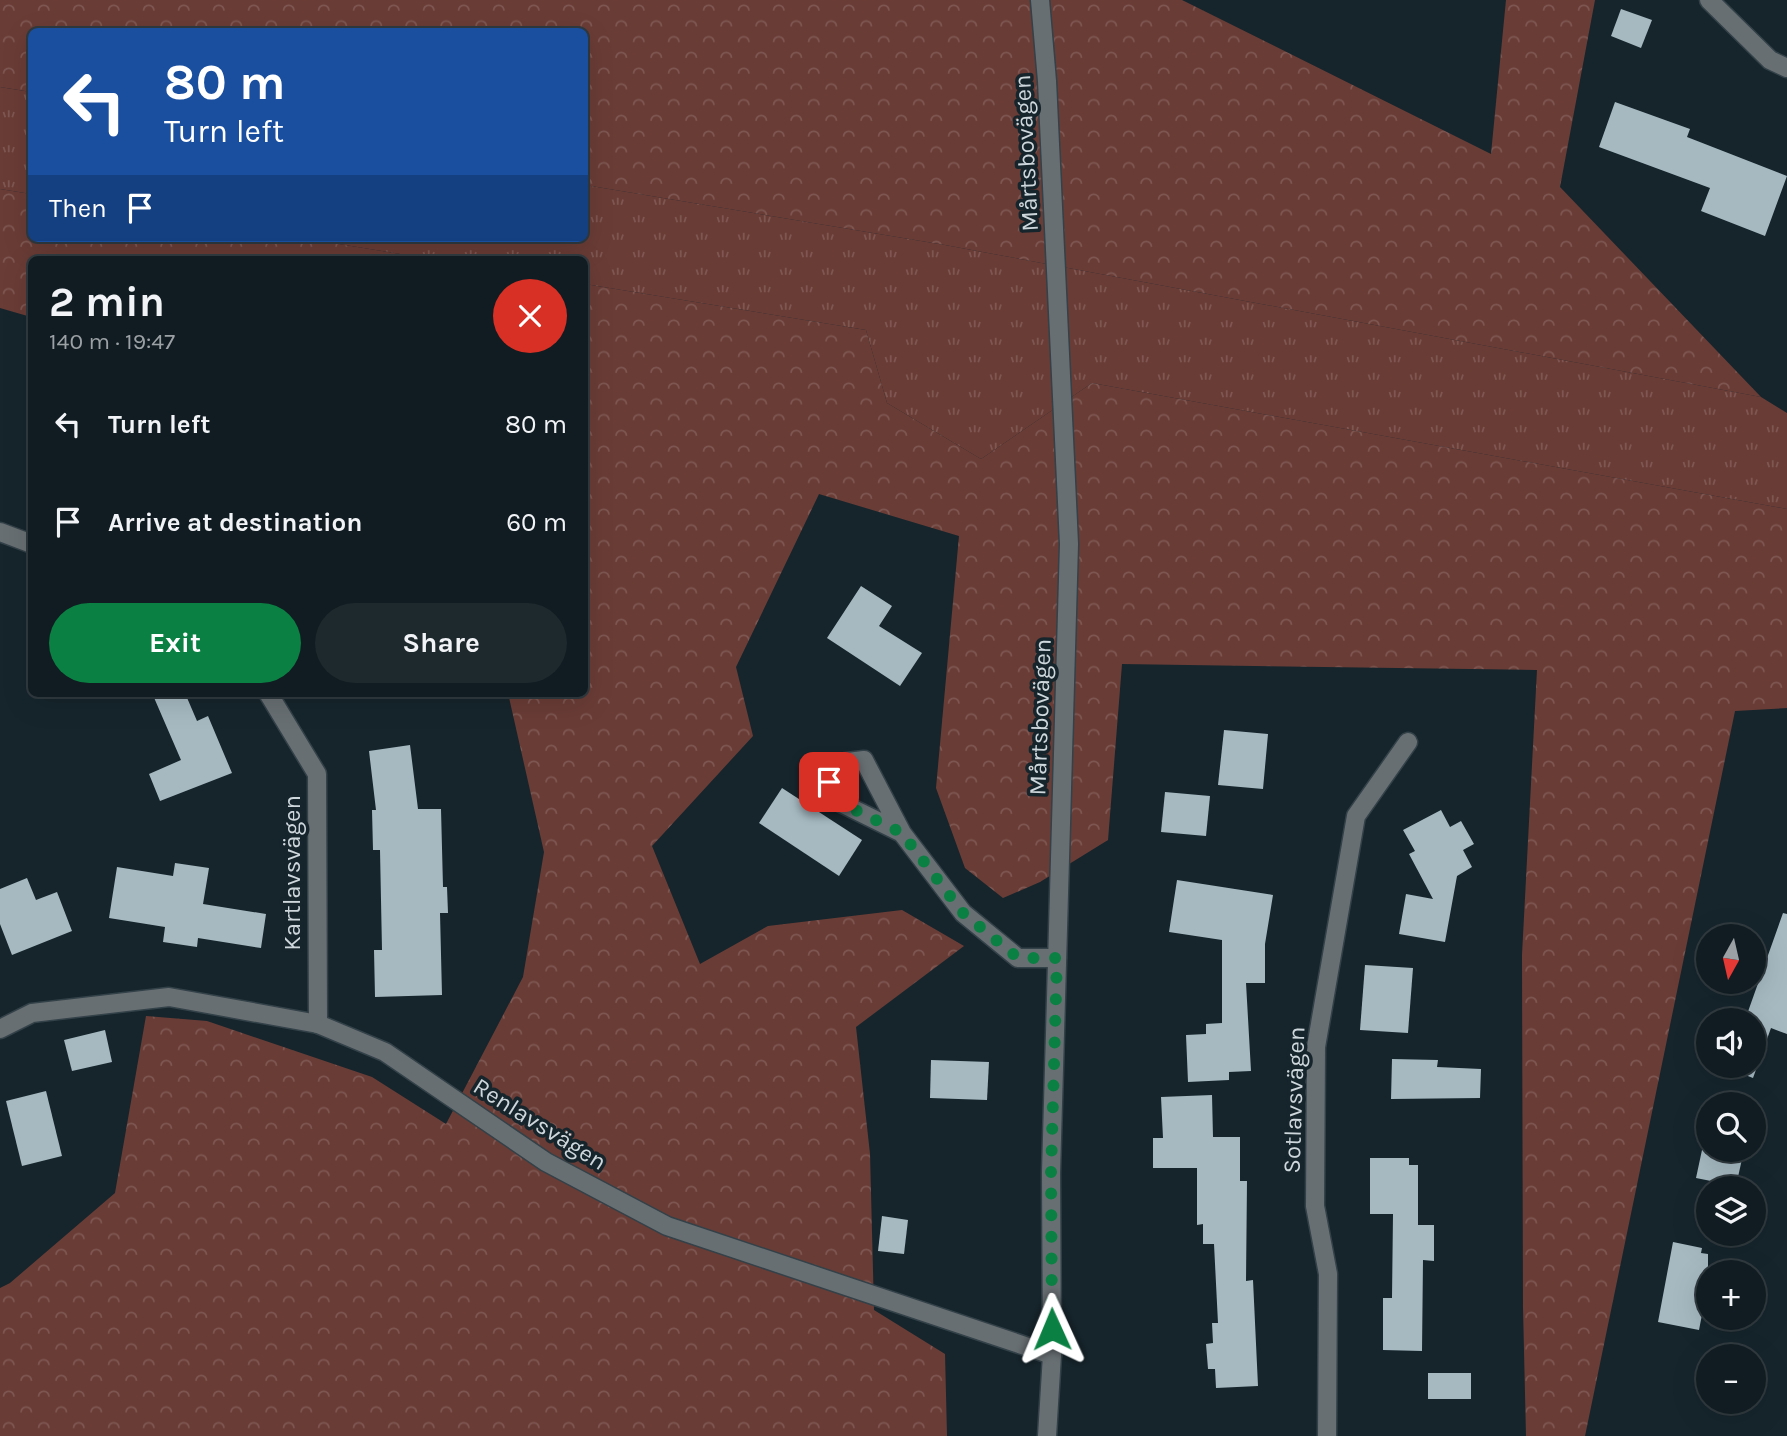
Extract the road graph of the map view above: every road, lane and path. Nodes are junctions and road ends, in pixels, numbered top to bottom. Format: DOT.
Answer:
graph roads {
  1 [pos="1040,0"];
  2 [pos="1709,0"];
  3 [pos="1787,68"];
  4 [pos="0,532"];
  5 [pos="28,542"];
  6 [pos="270,697"];
  7 [pos="1408,742"];
  8 [pos="902,833"];
  9 [pos="1057,958"];
  10 [pos="318,1024"];
  11 [pos="0,1029"];
  12 [pos="1052,1355"];
  13 [pos="1047,1436"];
  14 [pos="1326,1436"];
  1 -- 9 [label="street, Mårtsbovägen"];
  2 -- 3 [label="street"];
  4 -- 5 [label="street"];
  6 -- 10 [label="street, Kartlavsvägen"];
  7 -- 14 [label="street, Sotlavsvägen"];
  8 -- 8 [label="street"];
  8 -- 9 [label="street"];
  9 -- 12 [label="street, Mårtsbovägen"];
  10 -- 11 [label="street, Renlavsvägen"];
  10 -- 12 [label="street, Renlavsvägen"];
  12 -- 13 [label="street, Mårtsbovägen"];
}
